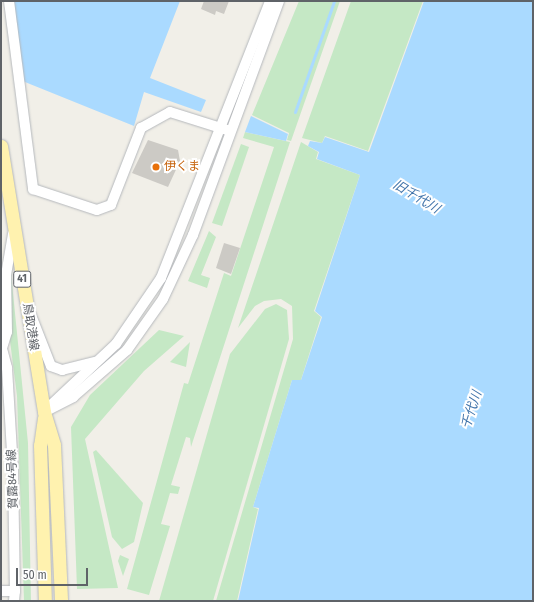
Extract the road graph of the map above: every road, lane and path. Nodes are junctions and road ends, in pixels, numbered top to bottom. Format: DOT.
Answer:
graph roads {
  1 [pos="9,1"];
  2 [pos="270,1"];
  3 [pos="279,1"];
  4 [pos="221,128"];
  5 [pos="232,132"];
  6 [pos="1,146"];
  7 [pos="13,234"];
  8 [pos="26,305"];
  9 [pos="1,346"];
  10 [pos="99,361"];
  11 [pos="44,412"];
  12 [pos="1,591"];
  13 [pos="14,596"];
  14 [pos="44,601"];
  15 [pos="61,601"];
  1 -- 4 [label="street"];
  2 -- 4 [label="street"];
  3 -- 5 [label="street"];
  4 -- 5 [label="street"];
  4 -- 10 [label="street"];
  5 -- 11 [label="street"];
  6 -- 7 [label="main road, 鳥取港線 / 41"];
  7 -- 8 [label="main road, 鳥取港線 / 41"];
  7 -- 9 [label="street"];
  8 -- 10 [label="street"];
  8 -- 11 [label="main road, 鳥取港線 / 41"];
  9 -- 13 [label="street, 賀露84号線"];
  10 -- 11 [label="street"];
  11 -- 14 [label="main road, 鳥取港線 / 41"];
  11 -- 15 [label="main road, 鳥取港線 / 41"];
  12 -- 13 [label="street"];
}
